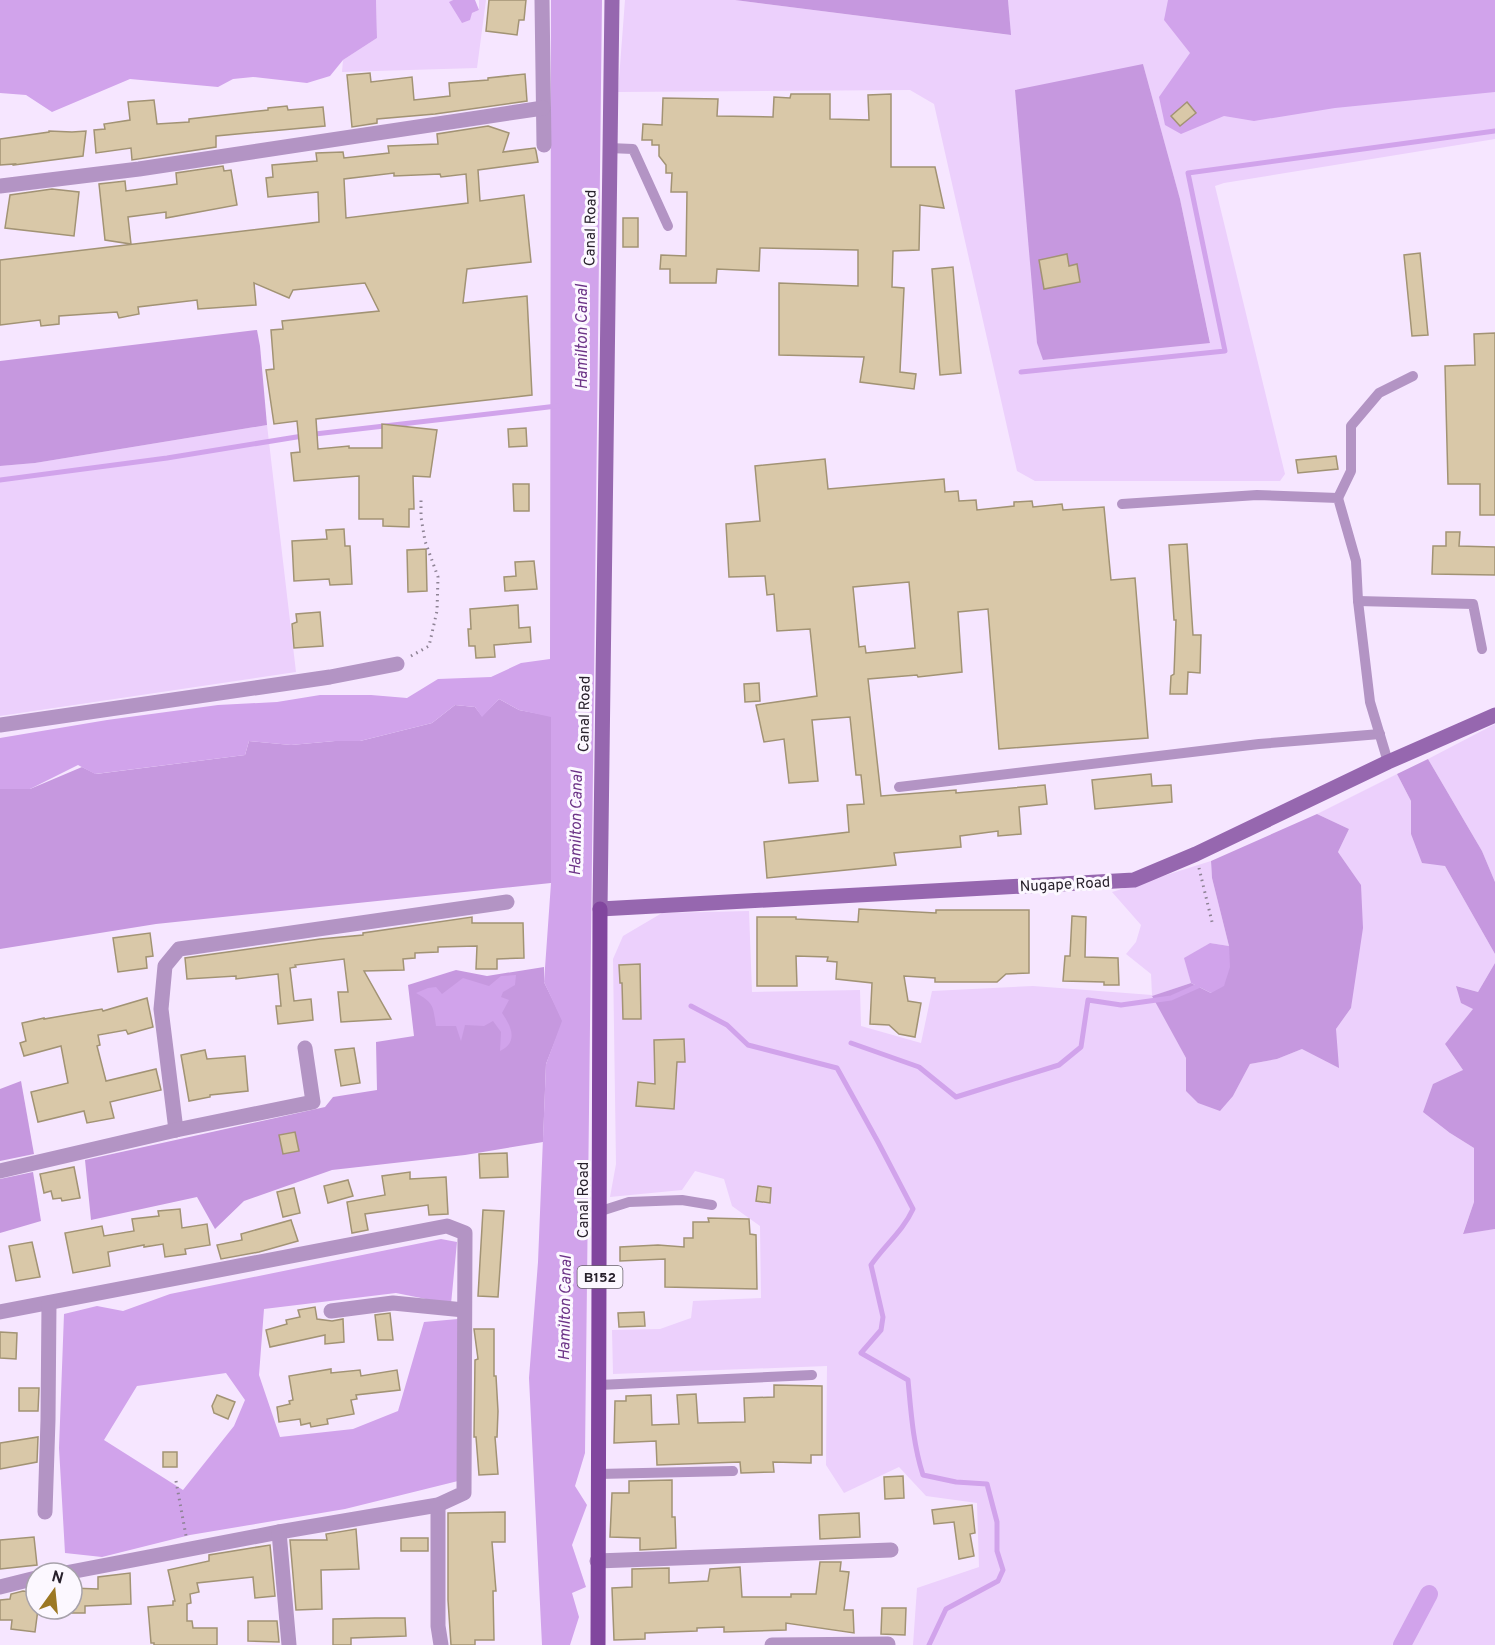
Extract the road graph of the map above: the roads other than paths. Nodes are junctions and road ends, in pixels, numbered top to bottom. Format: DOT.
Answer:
graph roads {
  1 [pos="542,0"];
  2 [pos="612,0"];
  3 [pos="543,108"];
  4 [pos="544,145"];
  5 [pos="609,148"];
  6 [pos="0,186"];
  7 [pos="669,226"];
  8 [pos="1413,376"];
  9 [pos="1338,498"];
  10 [pos="1122,504"];
  11 [pos="1358,601"];
  12 [pos="1482,649"];
  13 [pos="397,664"];
  14 [pos="1495,716"];
  15 [pos="0,725"];
  16 [pos="1380,734"];
  17 [pos="1388,762"];
  18 [pos="899,787"];
  19 [pos="507,902"];
  20 [pos="600,909"];
  21 [pos="305,1048"];
  22 [pos="176,1130"];
  23 [pos="0,1171"];
  24 [pos="712,1205"];
  25 [pos="601,1211"];
  26 [pos="49,1303"];
  27 [pos="465,1310"];
  28 [pos="331,1311"];
  29 [pos="0,1312"];
  30 [pos="812,1375"];
  31 [pos="599,1385"];
  32 [pos="733,1471"];
  33 [pos="598,1474"];
  34 [pos="438,1505"];
  35 [pos="45,1512"];
  36 [pos="279,1532"];
  37 [pos="891,1550"];
  38 [pos="597,1561"];
  39 [pos="84,1569"];
  40 [pos="24,1581"];
  41 [pos="0,1587"];
  42 [pos="888,1644"];
  43 [pos="289,1645"];
  44 [pos="441,1645"];
  45 [pos="598,1645"];
  46 [pos="772,1645"];
  1 -- 3 [label="street"];
  2 -- 5 [label="main road, Canal Road"];
  3 -- 4 [label="street"];
  3 -- 6 [label="street"];
  5 -- 7 [label="lane"];
  5 -- 20 [label="main road, Canal Road"];
  8 -- 9 [label="lane"];
  9 -- 10 [label="lane"];
  9 -- 11 [label="lane"];
  11 -- 12 [label="lane"];
  11 -- 16 [label="lane"];
  13 -- 15 [label="street"];
  14 -- 17 [label="main road, Nugape Road"];
  16 -- 17 [label="lane"];
  16 -- 18 [label="lane"];
  17 -- 20 [label="main road, Nugape Road"];
  19 -- 22 [label="street"];
  20 -- 25 [label="main road, Canal Road / B152"];
  21 -- 22 [label="street"];
  22 -- 23 [label="street"];
  24 -- 25 [label="lane"];
  25 -- 31 [label="main road, Canal Road / B152"];
  26 -- 27 [label="street"];
  26 -- 29 [label="street"];
  26 -- 35 [label="street"];
  27 -- 28 [label="street"];
  27 -- 34 [label="street"];
  30 -- 31 [label="lane"];
  31 -- 33 [label="main road, Canal Road / B152"];
  32 -- 33 [label="lane"];
  33 -- 38 [label="main road, Canal Road / B152"];
  34 -- 36 [label="street"];
  34 -- 44 [label="street"];
  36 -- 39 [label="street"];
  36 -- 43 [label="street"];
  37 -- 38 [label="street"];
  38 -- 45 [label="main road, Canal Road / B152"];
  40 -- 41 [label="street"];
  42 -- 46 [label="street"];
}
